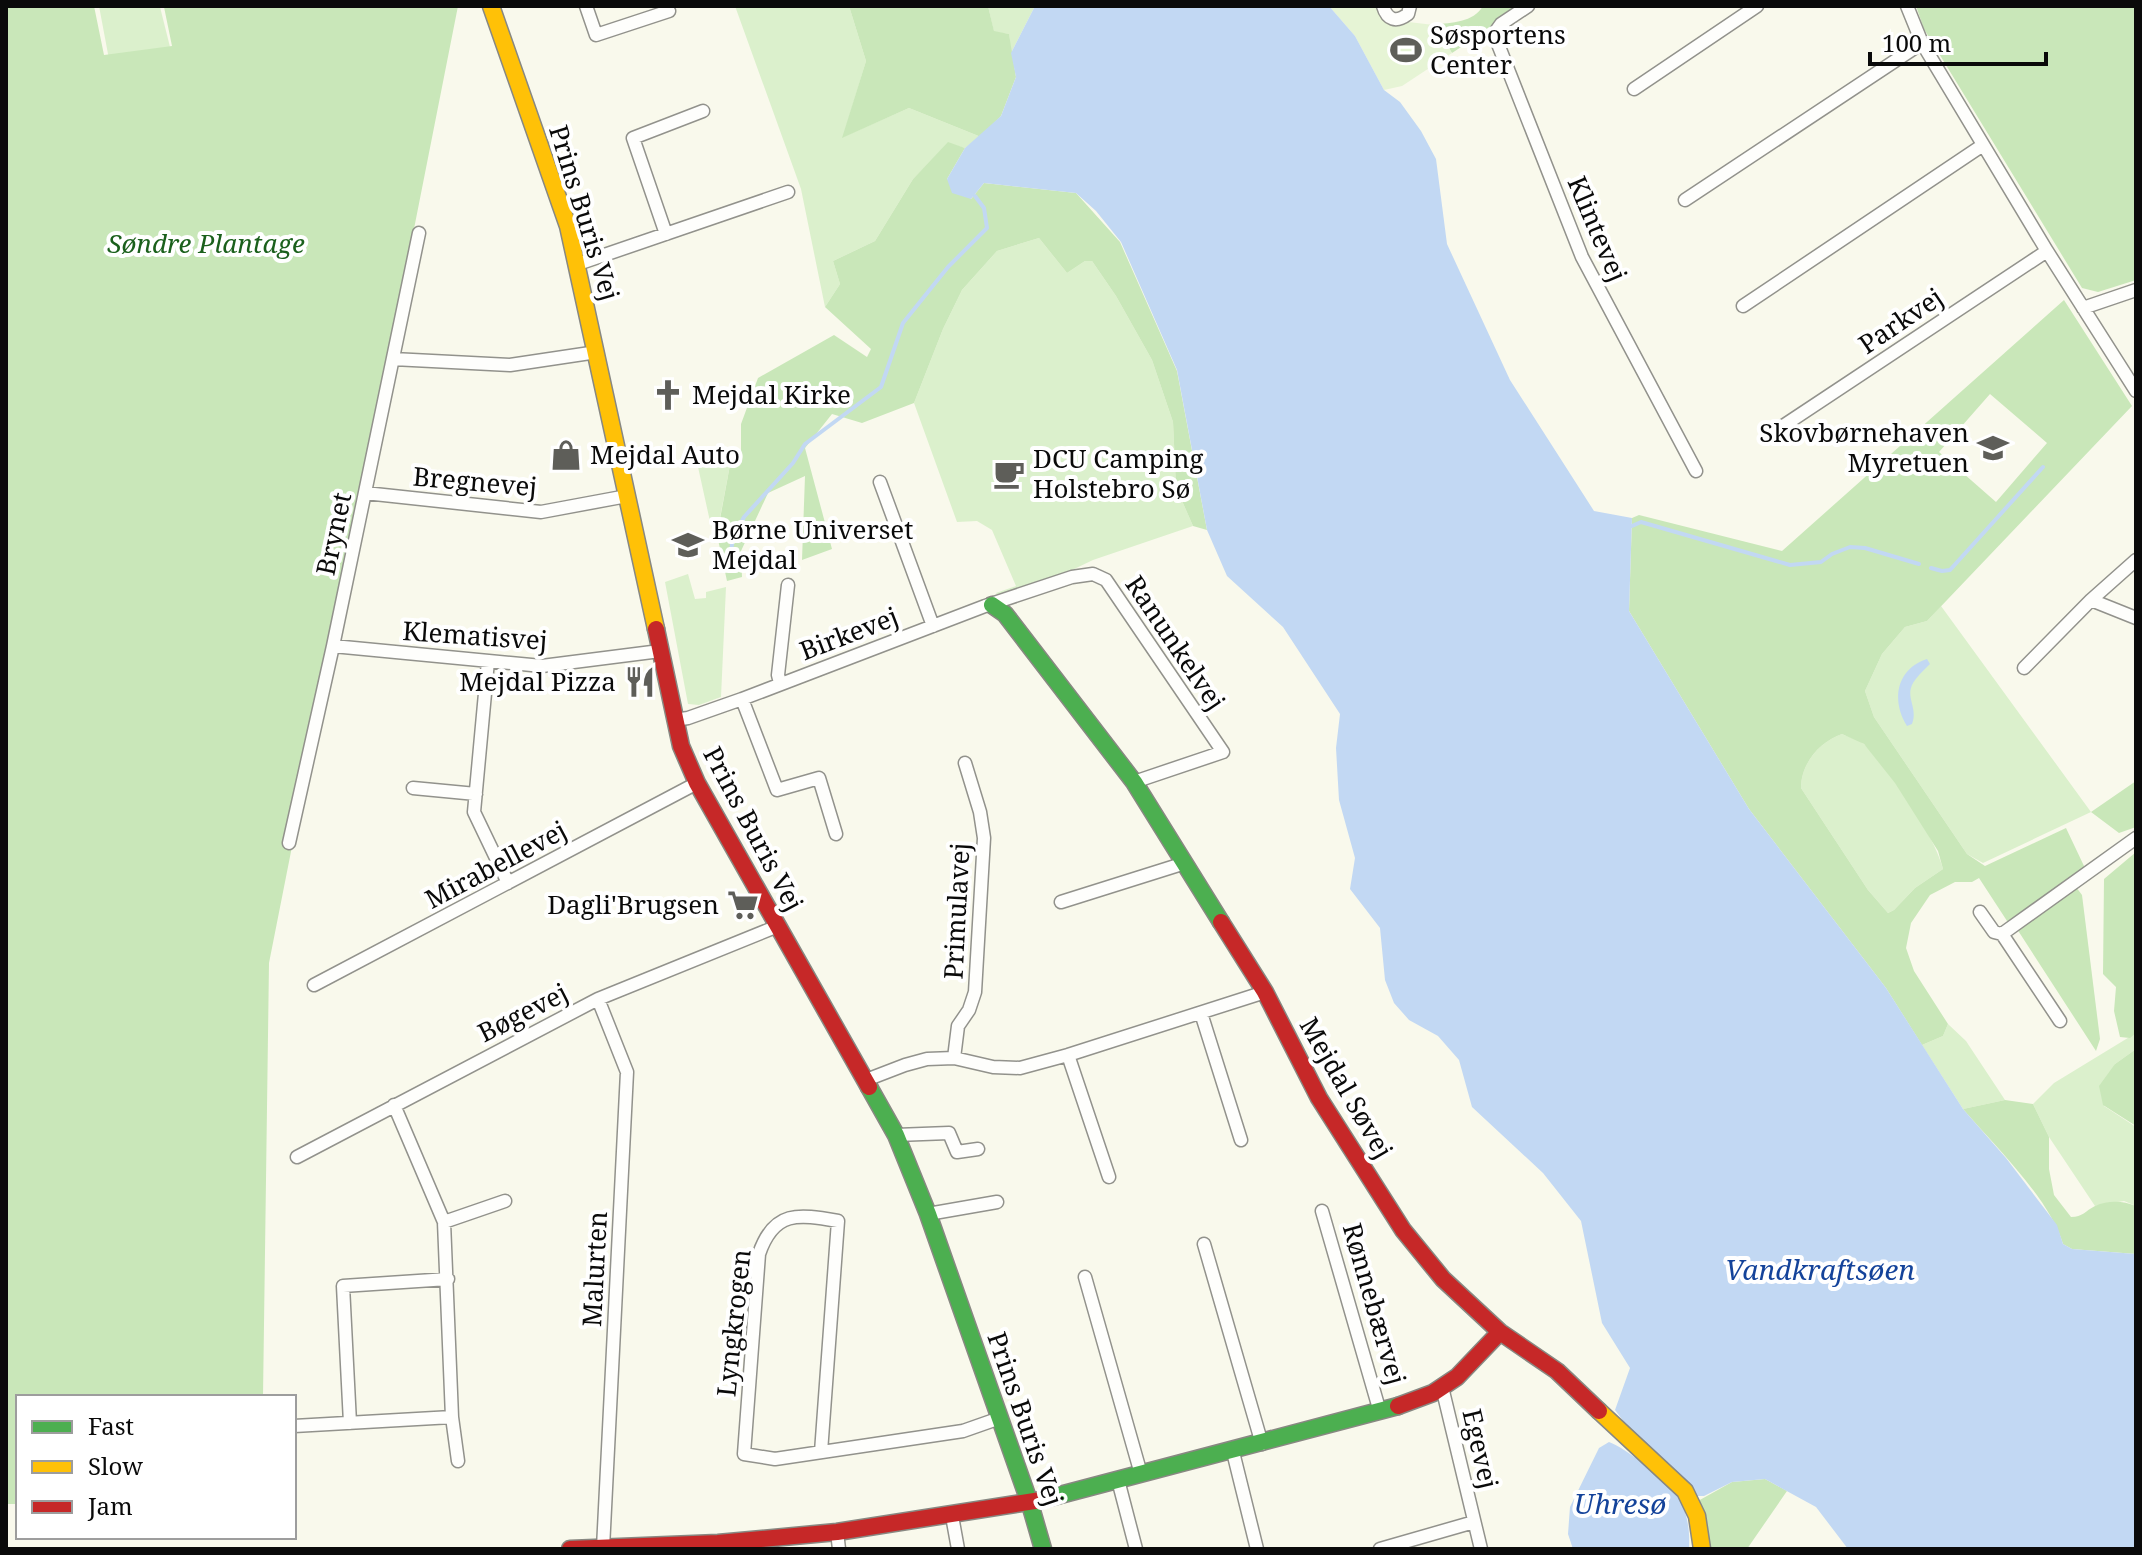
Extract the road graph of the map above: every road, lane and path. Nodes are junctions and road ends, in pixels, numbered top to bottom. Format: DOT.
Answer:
graph roads {
  1 [pos="491,6"];
  2 [pos="586,6"];
  3 [pos="1383,6"];
  4 [pos="1410,6"];
  5 [pos="1528,6"];
  6 [pos="1757,6"];
  7 [pos="1907,6"];
  8 [pos="669,11"];
  9 [pos="1922,43"];
  10 [pos="1634,89"];
  11 [pos="703,111"];
  12 [pos="1983,145"];
  13 [pos="788,192"];
  14 [pos="1685,200"];
  15 [pos="419,233"];
  16 [pos="666,234"];
  17 [pos="2047,251"];
  18 [pos="578,264"];
  19 [pos="2136,290"];
  20 [pos="1743,306"];
  21 [pos="2083,308"];
  22 [pos="597,352"];
  23 [pos="393,359"];
  24 [pos="2136,391"];
  25 [pos="1780,428"];
  26 [pos="1696,471"];
  27 [pos="880,482"];
  28 [pos="365,493"];
  29 [pos="627,496"];
  30 [pos="2136,560"];
  31 [pos="788,585"];
  32 [pos="2091,600"];
  33 [pos="992,605"];
  34 [pos="2136,618"];
  35 [pos="933,626"];
  36 [pos="333,646"];
  37 [pos="660,651"];
  38 [pos="488,661"];
  39 [pos="2024,668"];
  40 [pos="780,683"];
  41 [pos="742,699"];
  42 [pos="674,720"];
  43 [pos="965,763"];
  44 [pos="1134,782"];
  45 [pos="697,783"];
  46 [pos="413,788"];
  47 [pos="476,794"];
  48 [pos="836,834"];
  49 [pos="2136,838"];
  50 [pos="289,843"];
  51 [pos="1185,863"];
  52 [pos="508,883"];
  53 [pos="1061,902"];
  54 [pos="1980,912"];
  55 [pos="778,926"];
  56 [pos="2002,934"];
  57 [pos="314,985"];
  58 [pos="1265,992"];
  59 [pos="598,999"];
  60 [pos="1201,1013"];
  61 [pos="2060,1021"];
  62 [pos="1068,1055"];
  63 [pos="954,1058"];
  64 [pos="866,1080"];
  65 [pos="394,1105"];
  66 [pos="896,1135"];
  67 [pos="1241,1140"];
  68 [pos="978,1149"];
  69 [pos="297,1157"];
  70 [pos="1109,1177"];
  71 [pos="505,1201"];
  72 [pos="997,1202"];
  73 [pos="1322,1211"];
  74 [pos="928,1214"];
  75 [pos="444,1222"];
  76 [pos="1204,1244"];
  77 [pos="1085,1277"];
  78 [pos="448,1279"];
  79 [pos="1500,1332"];
  80 [pos="1442,1387"];
  81 [pos="1380,1412"];
  82 [pos="452,1417"];
  83 [pos="1000,1418"];
  84 [pos="350,1423"];
  85 [pos="296,1426"];
  86 [pos="1262,1444"];
  87 [pos="821,1452"];
  88 [pos="1233,1452"];
  89 [pos="458,1461"];
  90 [pos="1141,1474"];
  91 [pos="1118,1480"];
  92 [pos="1030,1504"];
  93 [pos="952,1516"];
  94 [pos="1474,1522"];
  95 [pos="838,1540"];
  96 [pos="718,1546"];
  97 [pos="598,1548"];
  98 [pos="570,1549"];
  99 [pos="958,1549"];
  100 [pos="1043,1549"];
  101 [pos="1136,1549"];
  102 [pos="1257,1549"];
  103 [pos="1380,1549"];
  104 [pos="1481,1549"];
  105 [pos="1702,1549"];
  1 -- 18 [label="street, Prins Buris Vej"];
  2 -- 8 [label="street"];
  3 -- 4 [label="street"];
  5 -- 26 [label="street, Klintevej"];
  6 -- 10 [label="street"];
  7 -- 9 [label="street"];
  9 -- 12 [label="street"];
  9 -- 14 [label="street"];
  11 -- 16 [label="street"];
  12 -- 17 [label="street"];
  12 -- 20 [label="street"];
  13 -- 16 [label="street"];
  15 -- 23 [label="street, Brynet"];
  16 -- 18 [label="street"];
  17 -- 21 [label="street"];
  17 -- 25 [label="street, Parkvej"];
  18 -- 22 [label="street, Prins Buris Vej"];
  19 -- 21 [label="street"];
  21 -- 24 [label="street"];
  22 -- 23 [label="street"];
  22 -- 29 [label="street, Prins Buris Vej"];
  23 -- 28 [label="street, Brynet"];
  27 -- 35 [label="street, Birkevej"];
  28 -- 29 [label="street, Bregnevej"];
  28 -- 36 [label="street, Brynet"];
  29 -- 37 [label="street, Prins Buris Vej"];
  30 -- 32 [label="street"];
  31 -- 40 [label="street, Birkevej"];
  32 -- 34 [label="street"];
  32 -- 39 [label="street"];
  33 -- 35 [label="street, Birkevej"];
  33 -- 44 [label="street, Mejdal Søvej"];
  33 -- 44 [label="street, Ranunkelvej"];
  35 -- 40 [label="street, Birkevej"];
  36 -- 38 [label="street, Klematisvej"];
  36 -- 50 [label="street, Brynet"];
  37 -- 38 [label="street, Klematisvej"];
  37 -- 42 [label="street, Prins Buris Vej"];
  38 -- 47 [label="street"];
  40 -- 41 [label="street, Birkevej"];
  41 -- 42 [label="street, Birkevej"];
  41 -- 48 [label="street"];
  42 -- 45 [label="street, Prins Buris Vej"];
  43 -- 63 [label="street, Primulavej"];
  44 -- 51 [label="street, Mejdal Søvej"];
  45 -- 52 [label="street, Mirabellevej"];
  45 -- 55 [label="street, Prins Buris Vej"];
  46 -- 47 [label="street"];
  47 -- 52 [label="street"];
  49 -- 56 [label="street"];
  51 -- 53 [label="street"];
  51 -- 58 [label="street, Mejdal Søvej"];
  52 -- 57 [label="street, Mirabellevej"];
  54 -- 56 [label="street"];
  55 -- 59 [label="street, Bøgevej"];
  55 -- 64 [label="street, Prins Buris Vej"];
  56 -- 61 [label="street"];
  58 -- 60 [label="street"];
  58 -- 79 [label="street, Mejdal Søvej"];
  59 -- 65 [label="street, Bøgevej"];
  59 -- 97 [label="street, Malurten"];
  60 -- 62 [label="street"];
  60 -- 67 [label="street"];
  62 -- 63 [label="street"];
  62 -- 70 [label="street"];
  63 -- 64 [label="street"];
  64 -- 66 [label="street, Prins Buris Vej"];
  65 -- 69 [label="street, Bøgevej"];
  65 -- 75 [label="street"];
  66 -- 68 [label="street"];
  66 -- 74 [label="street, Prins Buris Vej"];
  71 -- 75 [label="street"];
  72 -- 74 [label="street"];
  73 -- 81 [label="street, Rønnebærvej"];
  74 -- 83 [label="street, Prins Buris Vej"];
  75 -- 78 [label="street"];
  76 -- 86 [label="street"];
  77 -- 90 [label="street"];
  78 -- 82 [label="street"];
  78 -- 84 [label="street"];
  79 -- 80 [label="street, Rønnebærvej"];
  79 -- 105 [label="street, Mejdal Søvej"];
  80 -- 81 [label="street, Rønnebærvej"];
  80 -- 94 [label="street, Egevej"];
  81 -- 86 [label="street, Rønnebærvej"];
  82 -- 84 [label="street"];
  82 -- 89 [label="street"];
  83 -- 87 [label="street, Lyngkrogen"];
  83 -- 92 [label="street, Prins Buris Vej"];
  84 -- 85 [label="street"];
  86 -- 88 [label="street, Rønnebærvej"];
  87 -- 87 [label="street, Lyngkrogen"];
  88 -- 90 [label="street, Rønnebærvej"];
  88 -- 102 [label="street"];
  90 -- 91 [label="street, Rønnebærvej"];
  91 -- 92 [label="street, Rønnebærvej"];
  91 -- 101 [label="street"];
  92 -- 93 [label="street, Rønnebærvej"];
  92 -- 100 [label="street, Prins Buris Vej"];
  93 -- 95 [label="street, Rønnebærvej"];
  93 -- 99 [label="street"];
  94 -- 103 [label="street, Egevej"];
  94 -- 104 [label="street, Egevej"];
  95 -- 96 [label="street, Rønnebærvej"];
  96 -- 97 [label="street, Rønnebærvej"];
  97 -- 98 [label="street, Rønnebærvej"];
}
